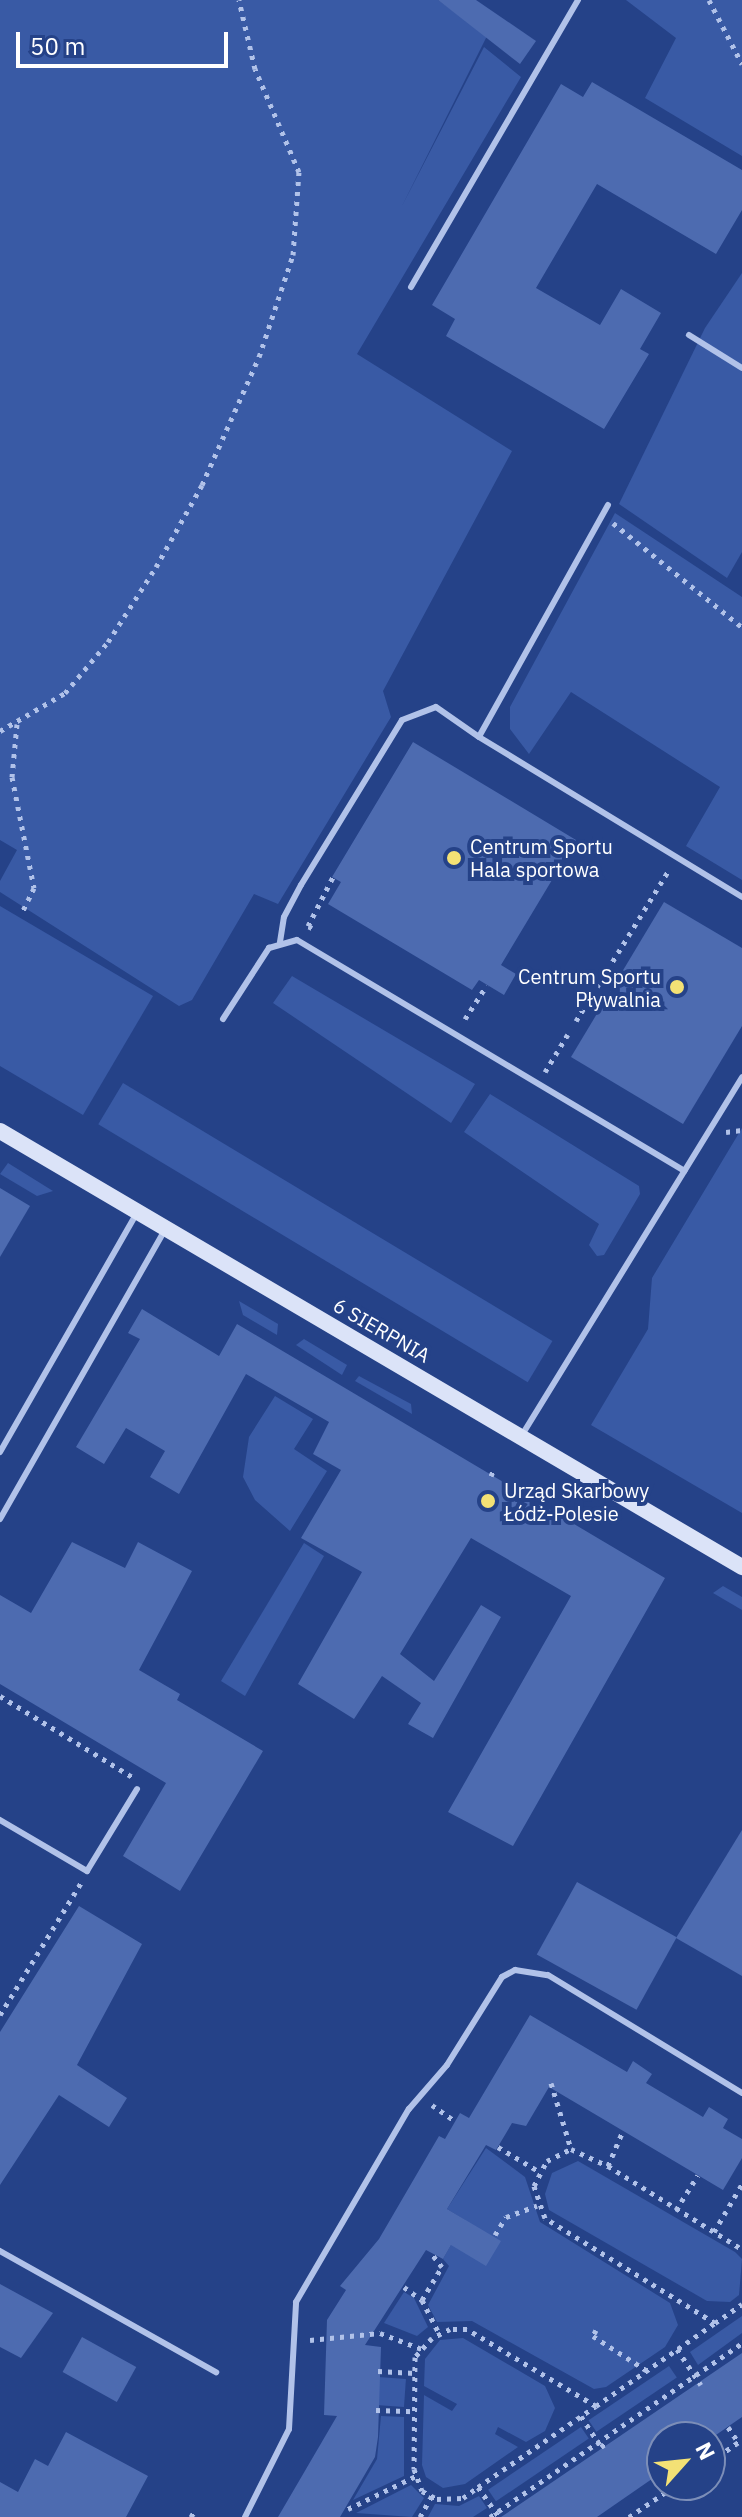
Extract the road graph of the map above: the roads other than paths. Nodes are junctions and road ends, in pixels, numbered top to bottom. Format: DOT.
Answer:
graph roads {
  1 [pos="578,0"];
  2 [pos="411,287"];
  3 [pos="689,335"];
  4 [pos="742,368"];
  5 [pos="608,505"];
  6 [pos="479,737"];
  7 [pos="742,897"];
  8 [pos="280,942"];
  9 [pos="223,1019"];
  10 [pos="742,1077"];
  11 [pos="0,1131"];
  12 [pos="684,1171"];
  13 [pos="138,1212"];
  14 [pos="166,1228"];
  15 [pos="522,1435"];
  16 [pos="0,1452"];
  17 [pos="0,1519"];
  18 [pos="742,1567"];
  19 [pos="137,1789"];
  20 [pos="0,1820"];
  21 [pos="742,2093"];
  22 [pos="0,2251"];
  23 [pos="216,2372"];
  24 [pos="245,2517"];
  1 -- 2 [label="lane"];
  3 -- 4 [label="lane"];
  5 -- 6 [label="lane"];
  6 -- 7 [label="lane"];
  6 -- 8 [label="lane"];
  8 -- 9 [label="lane"];
  8 -- 12 [label="lane"];
  10 -- 12 [label="lane"];
  11 -- 13 [label="street, 6 SIERPNIA"];
  12 -- 15 [label="lane"];
  13 -- 14 [label="street, 6 SIERPNIA"];
  13 -- 16 [label="lane"];
  14 -- 15 [label="street, 6 SIERPNIA"];
  14 -- 17 [label="lane"];
  15 -- 18 [label="street, 6 SIERPNIA"];
  19 -- 20 [label="lane"];
  21 -- 24 [label="lane"];
  22 -- 23 [label="lane"];
}
